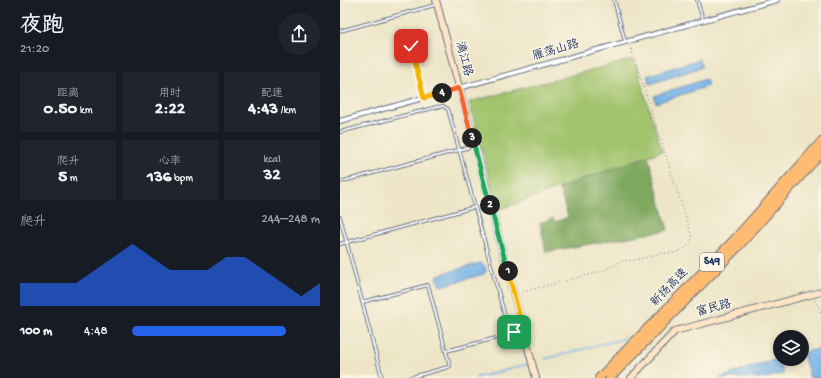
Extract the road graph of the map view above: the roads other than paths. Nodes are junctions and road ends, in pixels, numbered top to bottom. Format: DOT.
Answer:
graph roads {
  1 [pos="614,0"];
  2 [pos="697,0"];
  3 [pos="777,0"];
  4 [pos="436,2"];
  5 [pos="703,20"];
  6 [pos="340,31"];
  7 [pos="627,41"];
  8 [pos="411,46"];
  9 [pos="459,88"];
  10 [pos="424,98"];
  11 [pos="340,120"];
  12 [pos="340,132"];
  13 [pos="821,142"];
  14 [pos="474,145"];
  15 [pos="459,150"];
  16 [pos="821,153"];
  17 [pos="340,182"];
  18 [pos="475,207"];
  19 [pos="340,217"];
  20 [pos="347,242"];
  21 [pos="340,244"];
  22 [pos="821,292"];
  23 [pos="362,302"];
  24 [pos="523,329"];
  25 [pos="509,333"];
  26 [pos="446,351"];
  27 [pos="534,367"];
  28 [pos="382,378"];
  29 [pos="409,378"];
  30 [pos="532,378"];
  31 [pos="536,378"];
  32 [pos="600,378"];
  33 [pos="610,378"];
  34 [pos="631,378"];
  1 -- 7 [label="lane"];
  2 -- 5 [label="lane"];
  3 -- 5 [label="street, 雁荡山路"];
  4 -- 6 [label="lane"];
  4 -- 9 [label="street, 漓江路"];
  5 -- 7 [label="street, 雁荡山路"];
  7 -- 9 [label="street, 雁荡山路"];
  8 -- 10 [label="lane"];
  9 -- 10 [label="street, 雁荡山路"];
  9 -- 14 [label="street, 漓江路"];
  10 -- 11 [label="street, 雁荡山路"];
  12 -- 15 [label="lane"];
  13 -- 32 [label="highway, 新扬高速 / S49"];
  14 -- 15 [label="lane"];
  14 -- 24 [label="street, 漓江路"];
  15 -- 17 [label="lane"];
  15 -- 18 [label="lane"];
  16 -- 33 [label="highway, 新扬高速 / S49"];
  18 -- 20 [label="lane"];
  18 -- 25 [label="lane"];
  19 -- 20 [label="lane"];
  20 -- 21 [label="lane"];
  20 -- 23 [label="lane"];
  22 -- 34 [label="street, 富民路"];
  23 -- 26 [label="lane"];
  23 -- 28 [label="lane"];
  24 -- 25 [label="lane"];
  24 -- 27 [label="street, 漓江路"];
  25 -- 26 [label="lane"];
  26 -- 29 [label="lane"];
  27 -- 30 [label="street"];
  27 -- 31 [label="street, 漓江路"];
}
